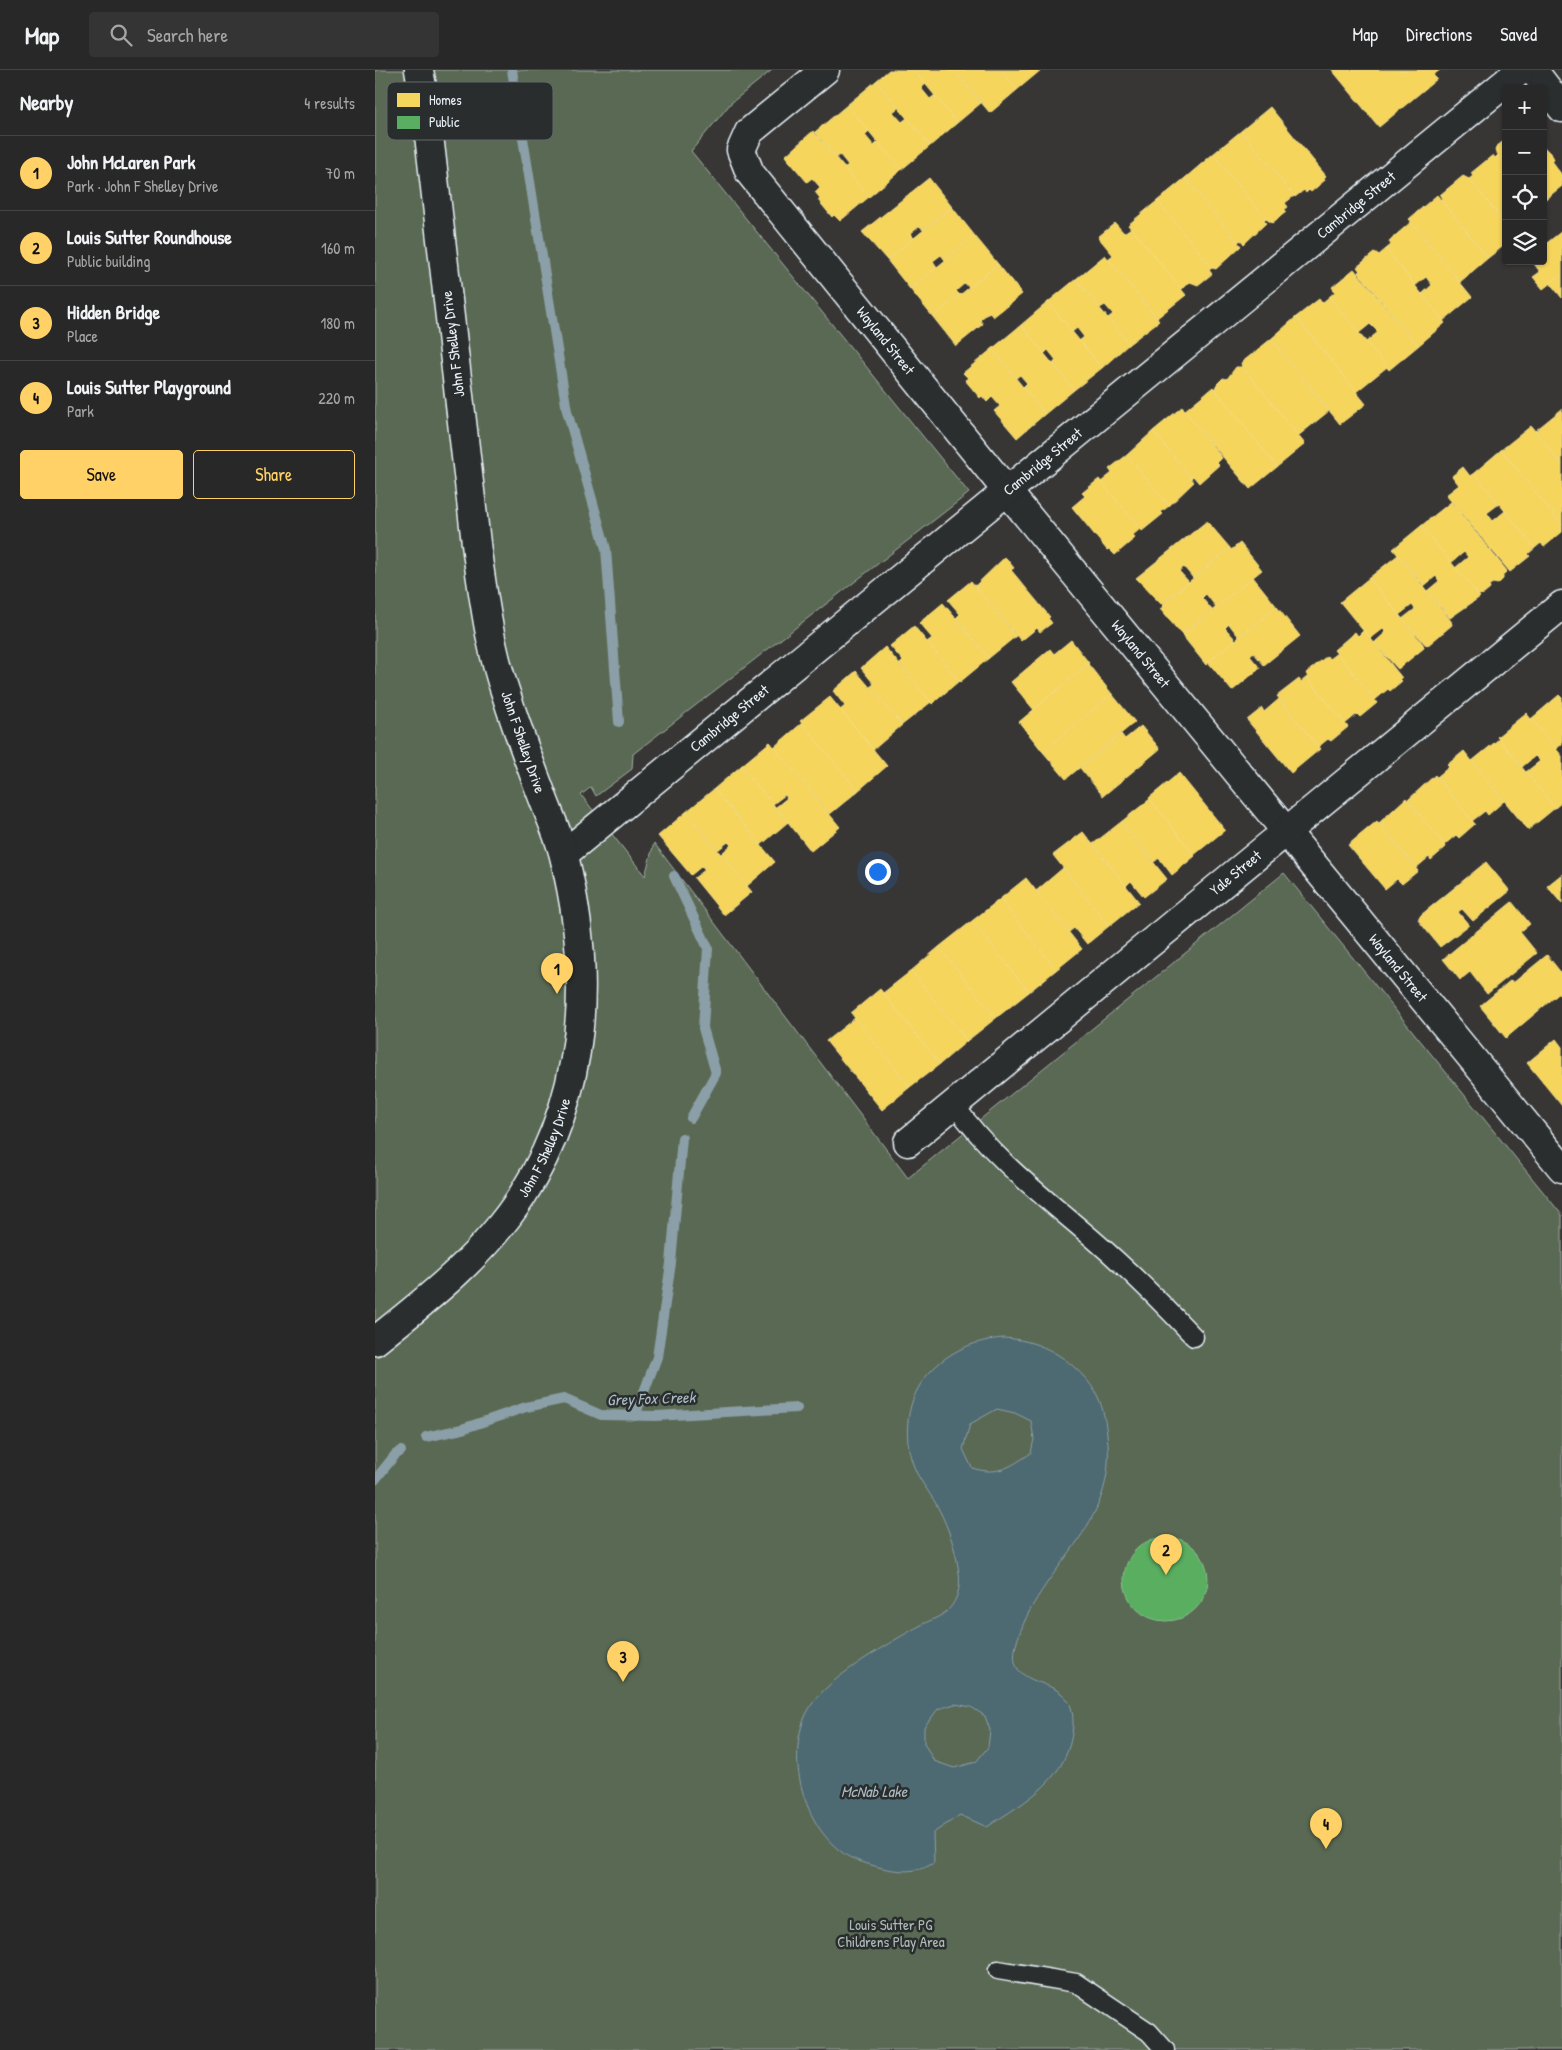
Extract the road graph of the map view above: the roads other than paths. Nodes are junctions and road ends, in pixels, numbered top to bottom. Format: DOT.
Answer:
graph roads {
  1 [pos="825,70"];
  2 [pos="1521,70"];
  3 [pos="1533,70"];
  4 [pos="1562,108"];
  5 [pos="430,140"];
  6 [pos="1007,491"];
  7 [pos="1562,605"];
  8 [pos="1287,830"];
  9 [pos="564,854"];
  10 [pos="953,1104"];
  11 [pos="908,1142"];
  12 [pos="1562,1168"];
  13 [pos="1195,1337"];
  14 [pos="375,1341"];
  15 [pos="998,1970"];
  16 [pos="1165,2050"];
  1 -- 6 [label="street, Wayland Street"];
  2 -- 6 [label="street, Cambridge Street"];
  3 -- 4 [label="street"];
  5 -- 9 [label="street, John F Shelley Drive"];
  6 -- 8 [label="street, Wayland Street"];
  6 -- 9 [label="street, Cambridge Street"];
  7 -- 8 [label="street, Yale Street"];
  8 -- 10 [label="street, Yale Street"];
  8 -- 12 [label="street, Wayland Street"];
  9 -- 14 [label="street, John F Shelley Drive"];
  10 -- 11 [label="street, Yale Street"];
  10 -- 13 [label="lane"];
  15 -- 16 [label="lane"];
}
